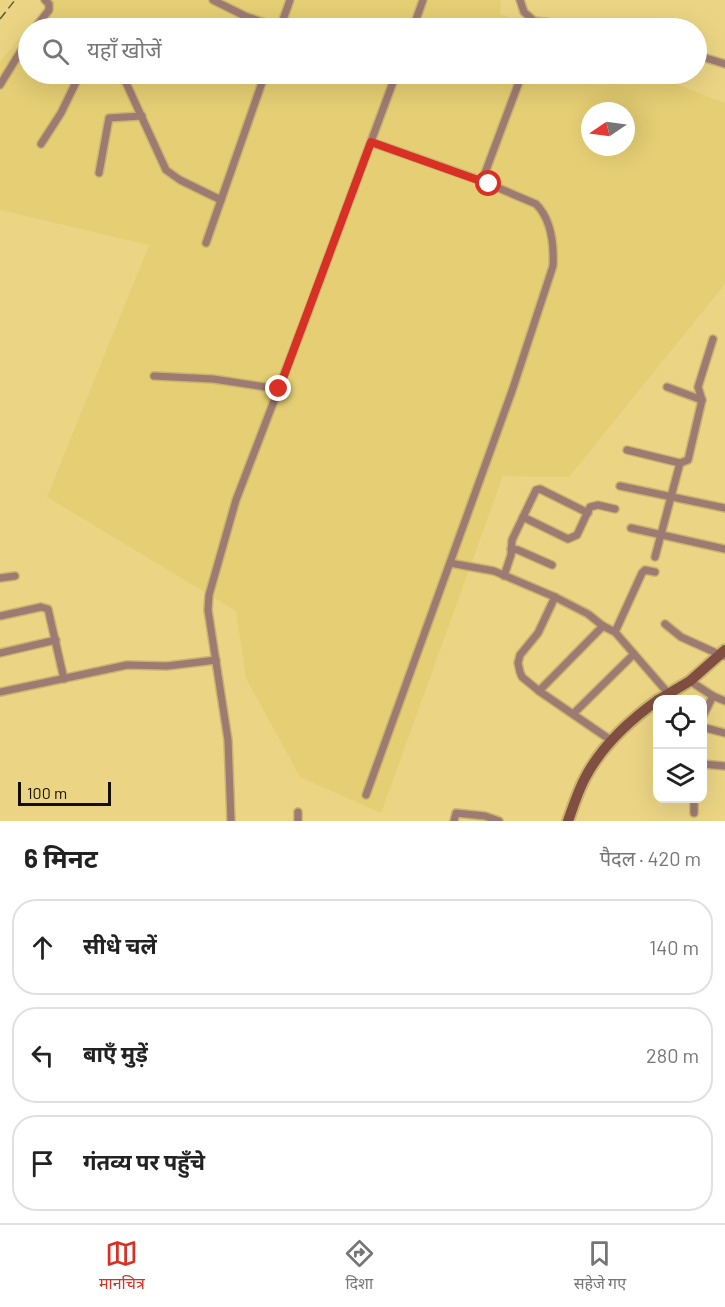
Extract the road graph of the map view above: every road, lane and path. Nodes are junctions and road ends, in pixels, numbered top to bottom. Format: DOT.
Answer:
graph roads {
  1 [pos="45,0"];
  2 [pos="213,0"];
  3 [pos="290,0"];
  4 [pos="423,0"];
  5 [pos="520,0"];
  6 [pos="43,18"];
  7 [pos="251,18"];
  8 [pos="284,18"];
  9 [pos="416,18"];
  10 [pos="528,18"];
  11 [pos="18,55"];
  12 [pos="707,58"];
  13 [pos="725,64"];
  14 [pos="75,84"];
  15 [pos="127,84"];
  16 [pos="262,84"];
  17 [pos="392,84"];
  18 [pos="518,84"];
  19 [pos="0,85"];
  20 [pos="142,116"];
  21 [pos="371,142"];
  22 [pos="41,144"];
  23 [pos="99,173"];
  24 [pos="482,181"];
  25 [pos="221,200"];
  26 [pos="206,243"];
  27 [pos="713,339"];
  28 [pos="154,376"];
  29 [pos="667,387"];
  30 [pos="279,389"];
  31 [pos="702,400"];
  32 [pos="627,450"];
  33 [pos="680,463"];
  34 [pos="620,486"];
  35 [pos="670,497"];
  36 [pos="725,508"];
  37 [pos="615,509"];
  38 [pos="588,513"];
  39 [pos="523,517"];
  40 [pos="631,528"];
  41 [pos="661,535"];
  42 [pos="511,549"];
  43 [pos="725,549"];
  44 [pos="655,557"];
  45 [pos="450,562"];
  46 [pos="552,565"];
  47 [pos="655,572"];
  48 [pos="15,576"];
  49 [pos="504,576"];
  50 [pos="0,578"];
  51 [pos="555,597"];
  52 [pos="0,616"];
  53 [pos="664,624"];
  54 [pos="603,626"];
  55 [pos="615,632"];
  56 [pos="56,640"];
  57 [pos="0,652"];
  58 [pos="634,654"];
  59 [pos="723,654"];
  60 [pos="216,660"];
  61 [pos="64,679"];
  62 [pos="690,681"];
  63 [pos="539,691"];
  64 [pos="0,692"];
  65 [pos="668,693"];
  66 [pos="665,695"];
  67 [pos="713,696"];
  68 [pos="725,701"];
  69 [pos="653,703"];
  70 [pos="707,708"];
  71 [pos="573,714"];
  72 [pos="707,728"];
  73 [pos="725,733"];
  74 [pos="612,741"];
  75 [pos="707,764"];
  76 [pos="725,766"];
  77 [pos="366,795"];
  78 [pos="694,803"];
  79 [pos="298,812"];
  80 [pos="694,813"];
  81 [pos="231,821"];
  82 [pos="297,821"];
  83 [pos="454,821"];
  84 [pos="499,821"];
  85 [pos="568,821"];
  1 -- 6 [label="street"];
  2 -- 7 [label="street"];
  3 -- 8 [label="street"];
  4 -- 9 [label="street"];
  5 -- 10 [label="street"];
  11 -- 19 [label="street"];
  12 -- 13 [label="street"];
  14 -- 22 [label="street"];
  15 -- 20 [label="street"];
  16 -- 25 [label="street"];
  17 -- 21 [label="street"];
  18 -- 24 [label="street"];
  20 -- 23 [label="street"];
  20 -- 25 [label="street"];
  21 -- 24 [label="street"];
  21 -- 30 [label="street"];
  24 -- 45 [label="street"];
  25 -- 26 [label="street"];
  27 -- 31 [label="street"];
  28 -- 30 [label="street"];
  29 -- 31 [label="street"];
  30 -- 60 [label="street"];
  31 -- 33 [label="street"];
  32 -- 33 [label="street"];
  33 -- 35 [label="street"];
  34 -- 35 [label="street"];
  35 -- 36 [label="street"];
  35 -- 41 [label="street"];
  37 -- 38 [label="street"];
  38 -- 39 [label="street"];
  38 -- 39 [label="street"];
  39 -- 42 [label="street"];
  40 -- 41 [label="street"];
  41 -- 43 [label="street"];
  41 -- 44 [label="street"];
  42 -- 46 [label="street"];
  42 -- 49 [label="street"];
  45 -- 49 [label="street"];
  45 -- 77 [label="street"];
  47 -- 55 [label="street"];
  48 -- 50 [label="street"];
  49 -- 51 [label="street"];
  51 -- 54 [label="street"];
  51 -- 63 [label="street"];
  52 -- 56 [label="street"];
  53 -- 59 [label="street"];
  54 -- 55 [label="street"];
  54 -- 63 [label="street"];
  55 -- 58 [label="street"];
  56 -- 57 [label="street"];
  56 -- 61 [label="street"];
  58 -- 65 [label="street"];
  58 -- 71 [label="street"];
  59 -- 62 [label="street"];
  60 -- 61 [label="street"];
  60 -- 81 [label="street"];
  61 -- 64 [label="street"];
  62 -- 65 [label="street"];
  62 -- 67 [label="street"];
  63 -- 71 [label="street"];
  65 -- 66 [label="street"];
  67 -- 68 [label="street"];
  67 -- 70 [label="street"];
  69 -- 74 [label="street"];
  71 -- 74 [label="street"];
  72 -- 73 [label="street"];
  74 -- 85 [label="street"];
  75 -- 76 [label="street"];
  78 -- 80 [label="street"];
  79 -- 82 [label="street"];
  83 -- 84 [label="street"];
}
